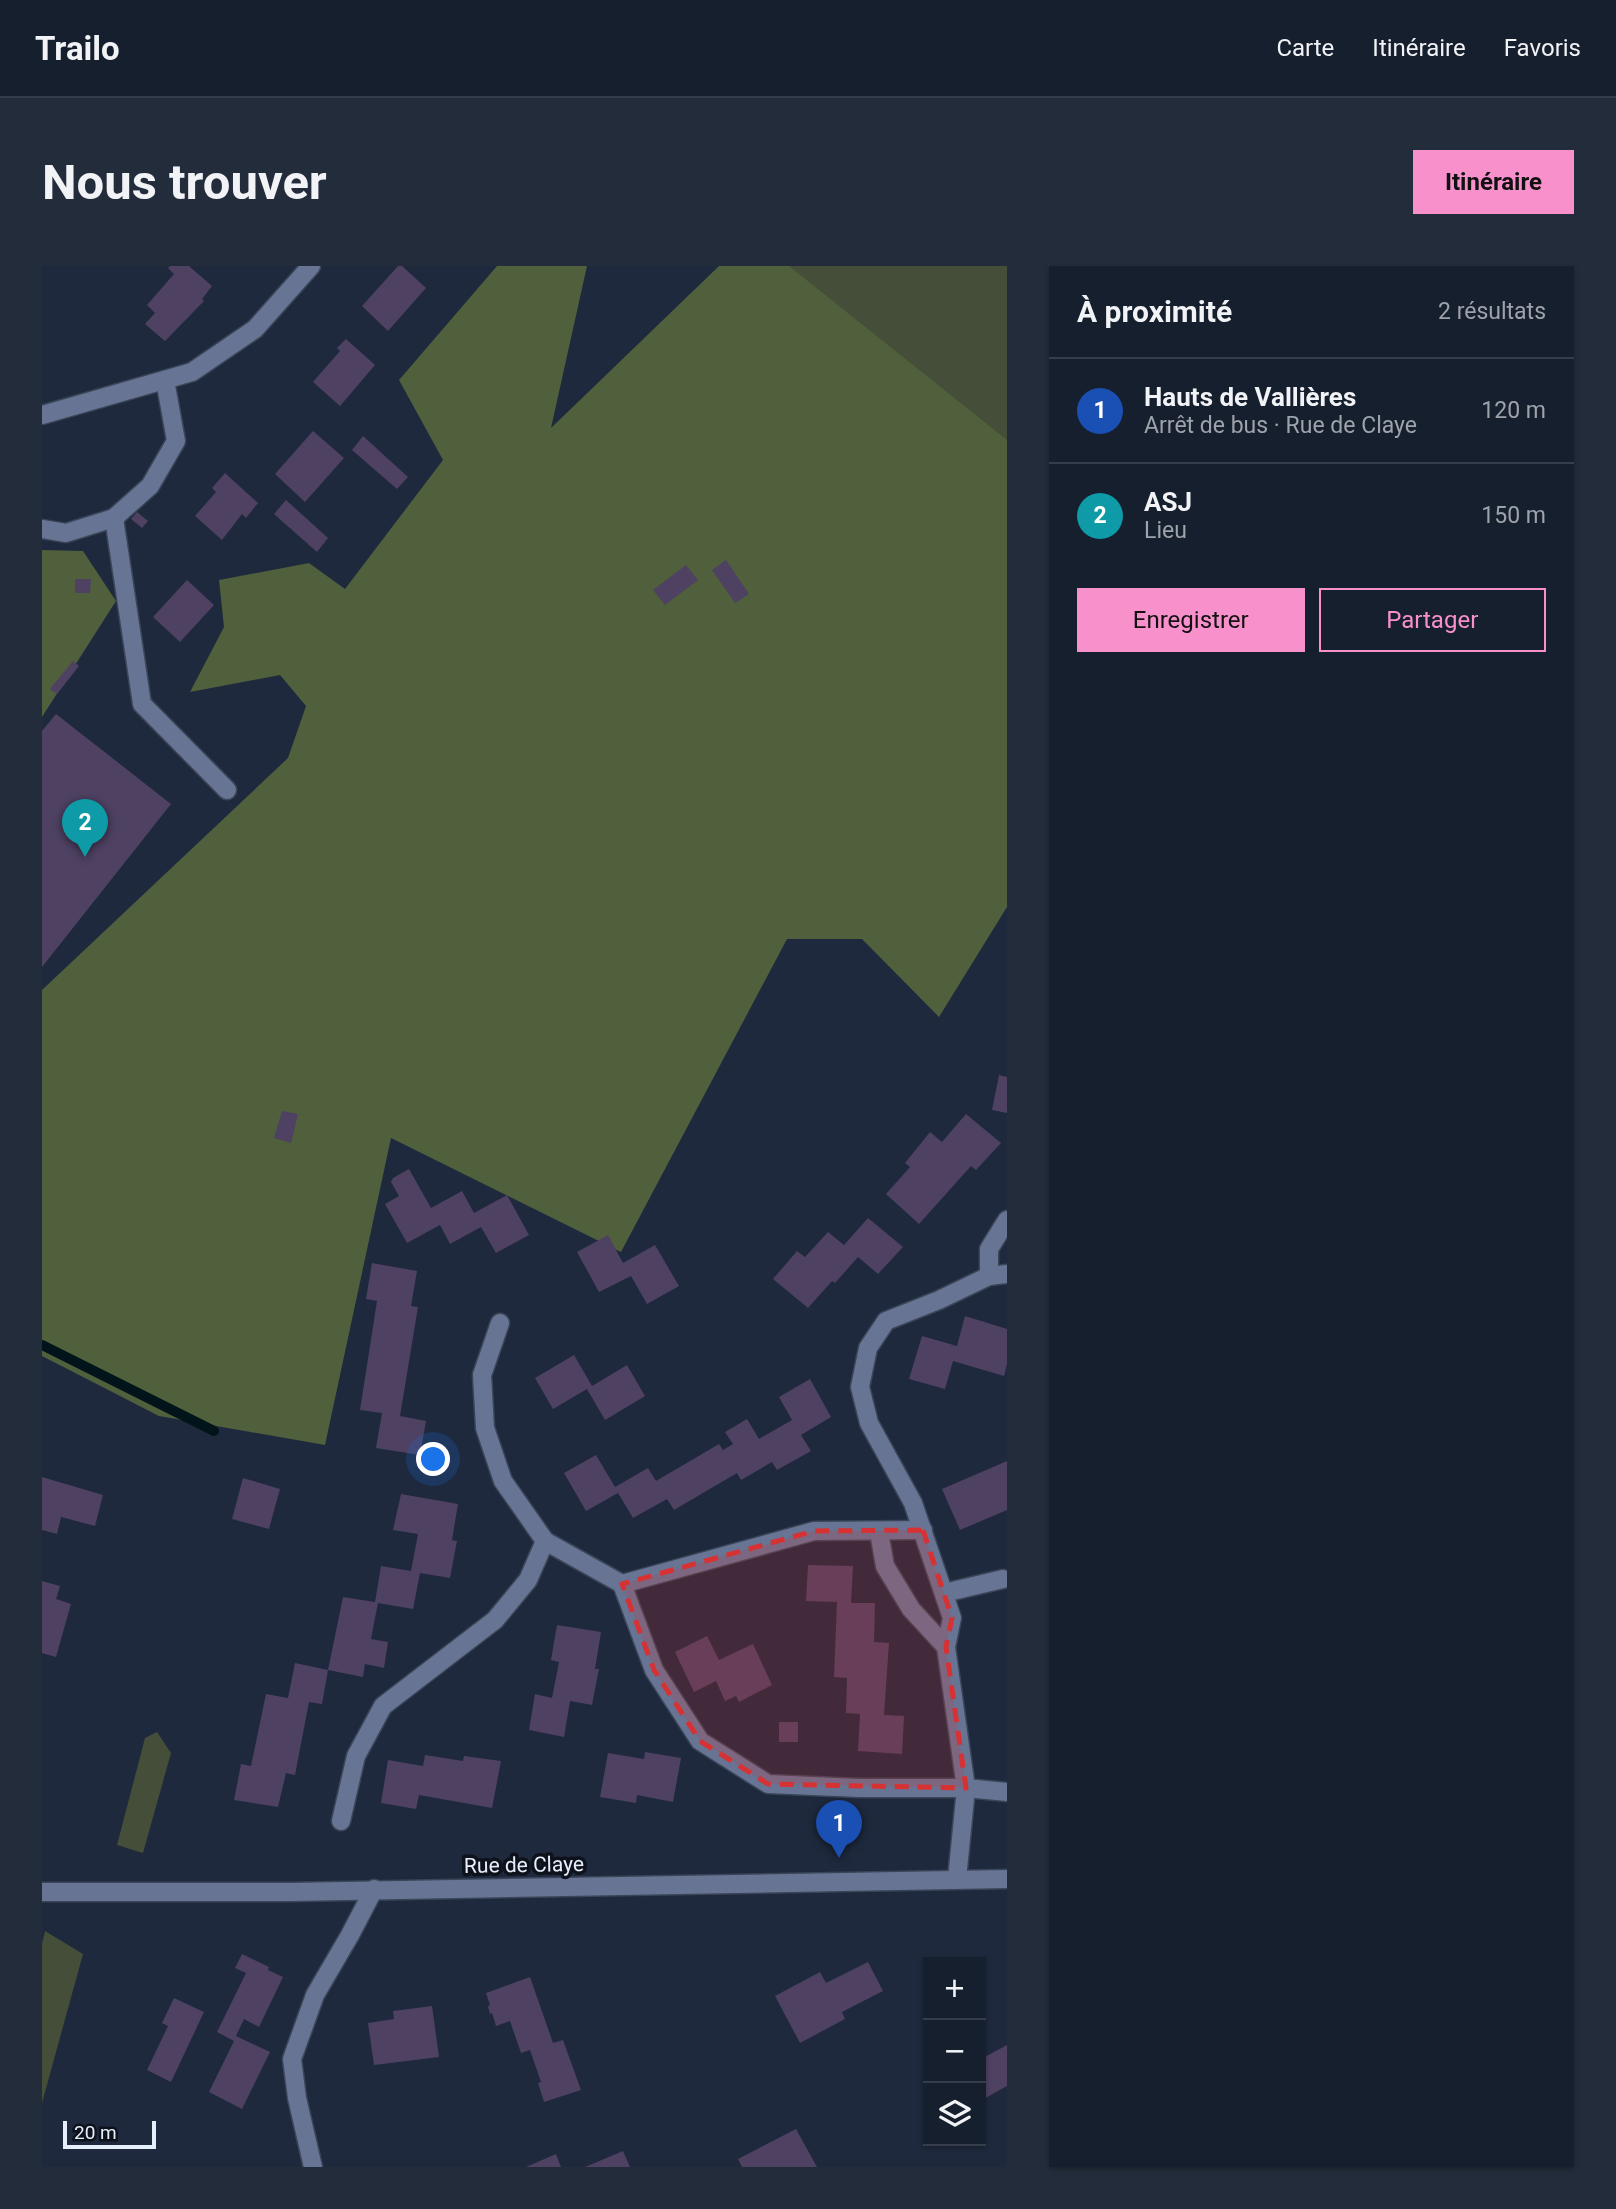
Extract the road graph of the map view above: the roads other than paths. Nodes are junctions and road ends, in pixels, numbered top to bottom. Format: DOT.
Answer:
graph roads {
  1 [pos="311,266"];
  2 [pos="165,380"];
  3 [pos="42,415"];
  4 [pos="114,518"];
  5 [pos="42,529"];
  6 [pos="227,790"];
  7 [pos="1007,1220"];
  8 [pos="1007,1273"];
  9 [pos="989,1276"];
  10 [pos="500,1323"];
  11 [pos="923,1530"];
  12 [pos="879,1532"];
  13 [pos="545,1541"];
  14 [pos="1003,1579"];
  15 [pos="622,1584"];
  16 [pos="944,1593"];
  17 [pos="946,1647"];
  18 [pos="966,1788"];
  19 [pos="1007,1792"];
  20 [pos="341,1821"];
  21 [pos="957,1879"];
  22 [pos="1007,1879"];
  23 [pos="373,1889"];
  24 [pos="42,1892"];
  25 [pos="313,2167"];
  1 -- 2 [label="street"];
  2 -- 3 [label="street"];
  2 -- 4 [label="street"];
  4 -- 5 [label="street"];
  4 -- 6 [label="street"];
  7 -- 9 [label="street"];
  8 -- 9 [label="street"];
  9 -- 11 [label="street"];
  10 -- 13 [label="street"];
  11 -- 12 [label="street"];
  11 -- 16 [label="street"];
  12 -- 15 [label="street"];
  12 -- 17 [label="street"];
  13 -- 15 [label="street"];
  13 -- 20 [label="street"];
  14 -- 16 [label="street"];
  15 -- 18 [label="street"];
  16 -- 17 [label="street"];
  17 -- 18 [label="street"];
  18 -- 19 [label="street"];
  18 -- 21 [label="street"];
  21 -- 22 [label="street, Rue de Claye"];
  21 -- 23 [label="street, Rue de Claye"];
  23 -- 24 [label="street, Rue de Claye"];
  23 -- 25 [label="street"];
}
